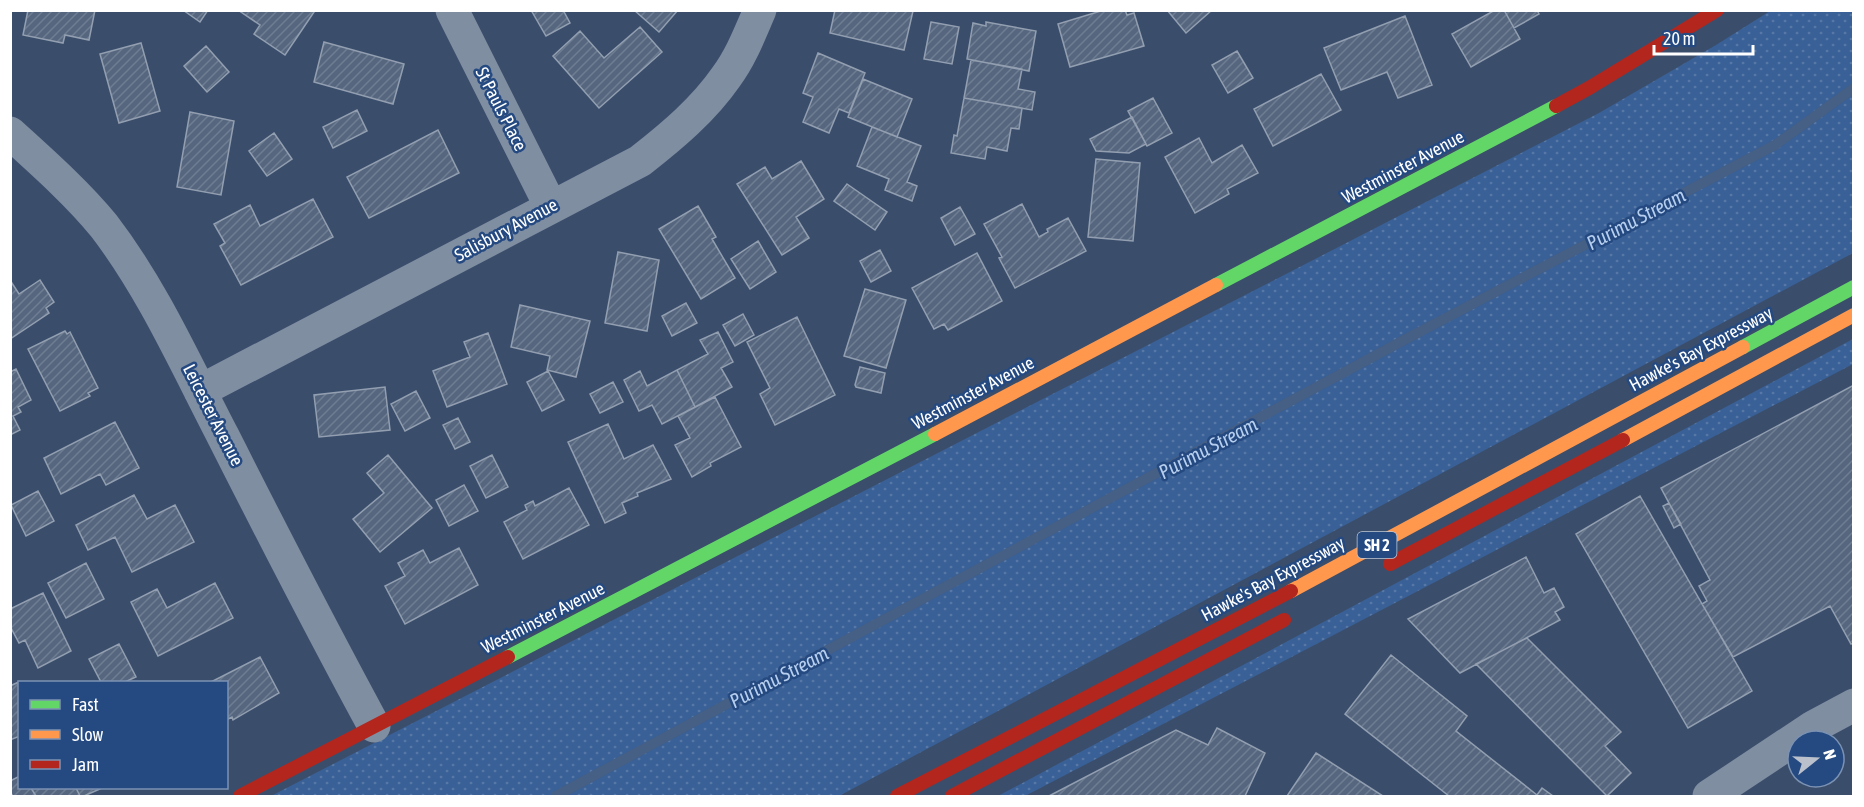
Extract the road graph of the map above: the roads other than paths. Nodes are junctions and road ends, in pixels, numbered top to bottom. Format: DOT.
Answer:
graph roads {
  1 [pos="452,10"];
  2 [pos="760,10"];
  3 [pos="1717,10"];
  4 [pos="10,133"];
  5 [pos="551,207"];
  6 [pos="1854,287"];
  7 [pos="1854,315"];
  8 [pos="200,391"];
  9 [pos="1375,572"];
  10 [pos="1301,611"];
  11 [pos="1854,705"];
  12 [pos="374,726"];
  13 [pos="240,796"];
  14 [pos="897,796"];
  15 [pos="952,796"];
  16 [pos="1709,796"];
  1 -- 5 [label="street, St Pauls Place"];
  2 -- 5 [label="street, Salisbury Avenue"];
  3 -- 12 [label="main road, Westminster Avenue"];
  4 -- 8 [label="street, Leicester Avenue"];
  5 -- 8 [label="street, Salisbury Avenue"];
  6 -- 14 [label="main road, Hawke's Bay Expressway / SH 2"];
  7 -- 9 [label="main road, SH 2"];
  8 -- 12 [label="street, Leicester Avenue"];
  10 -- 15 [label="main road"];
  11 -- 16 [label="street"];
  12 -- 13 [label="main road, Westminster Avenue"];
}
